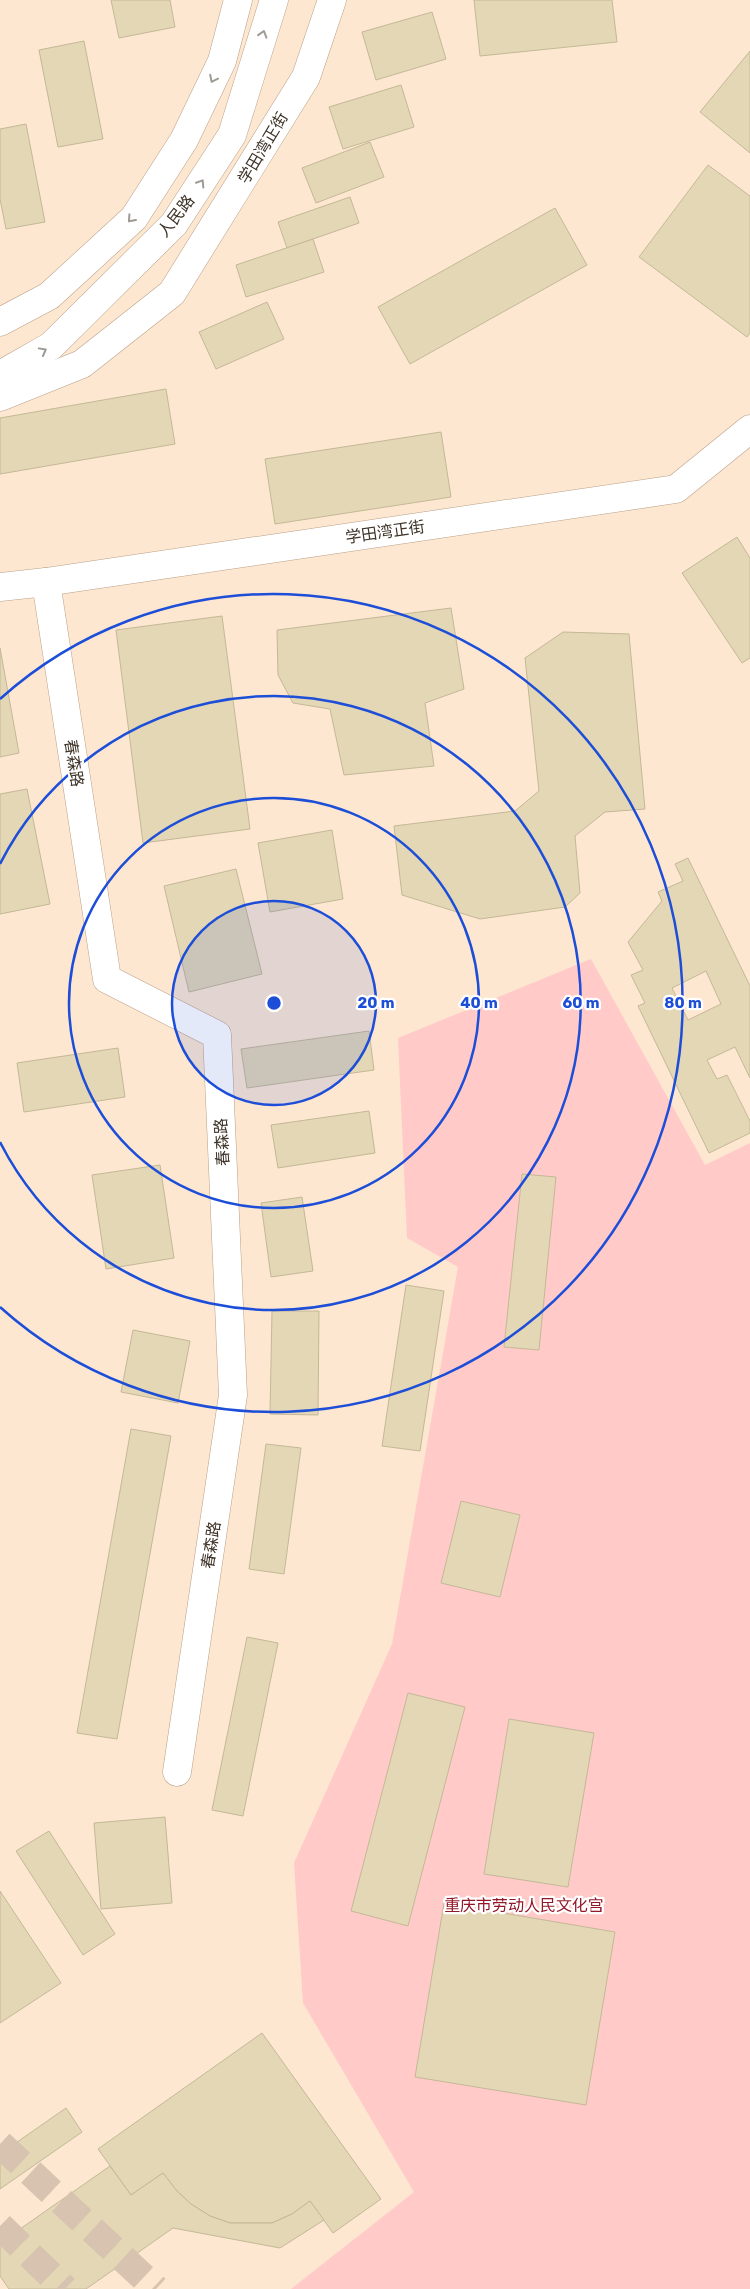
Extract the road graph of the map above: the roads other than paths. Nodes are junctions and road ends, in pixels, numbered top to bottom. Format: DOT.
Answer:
graph roads {
  1 [pos="238,0"];
  2 [pos="274,0"];
  3 [pos="332,0"];
  4 [pos="0,322"];
  5 [pos="0,374"];
  6 [pos="0,397"];
  7 [pos="750,428"];
  8 [pos="46,582"];
  9 [pos="0,587"];
  10 [pos="177,1772"];
  1 -- 4 [label="street, 人民路, one-way"];
  5 -- 2 [label="street, 人民路, one-way"];
  3 -- 6 [label="street, 学田湾正街"];
  7 -- 8 [label="street, 学田湾正街"];
  8 -- 9 [label="street, 学田湾正街"];
  8 -- 10 [label="street, 春森路"];
}
